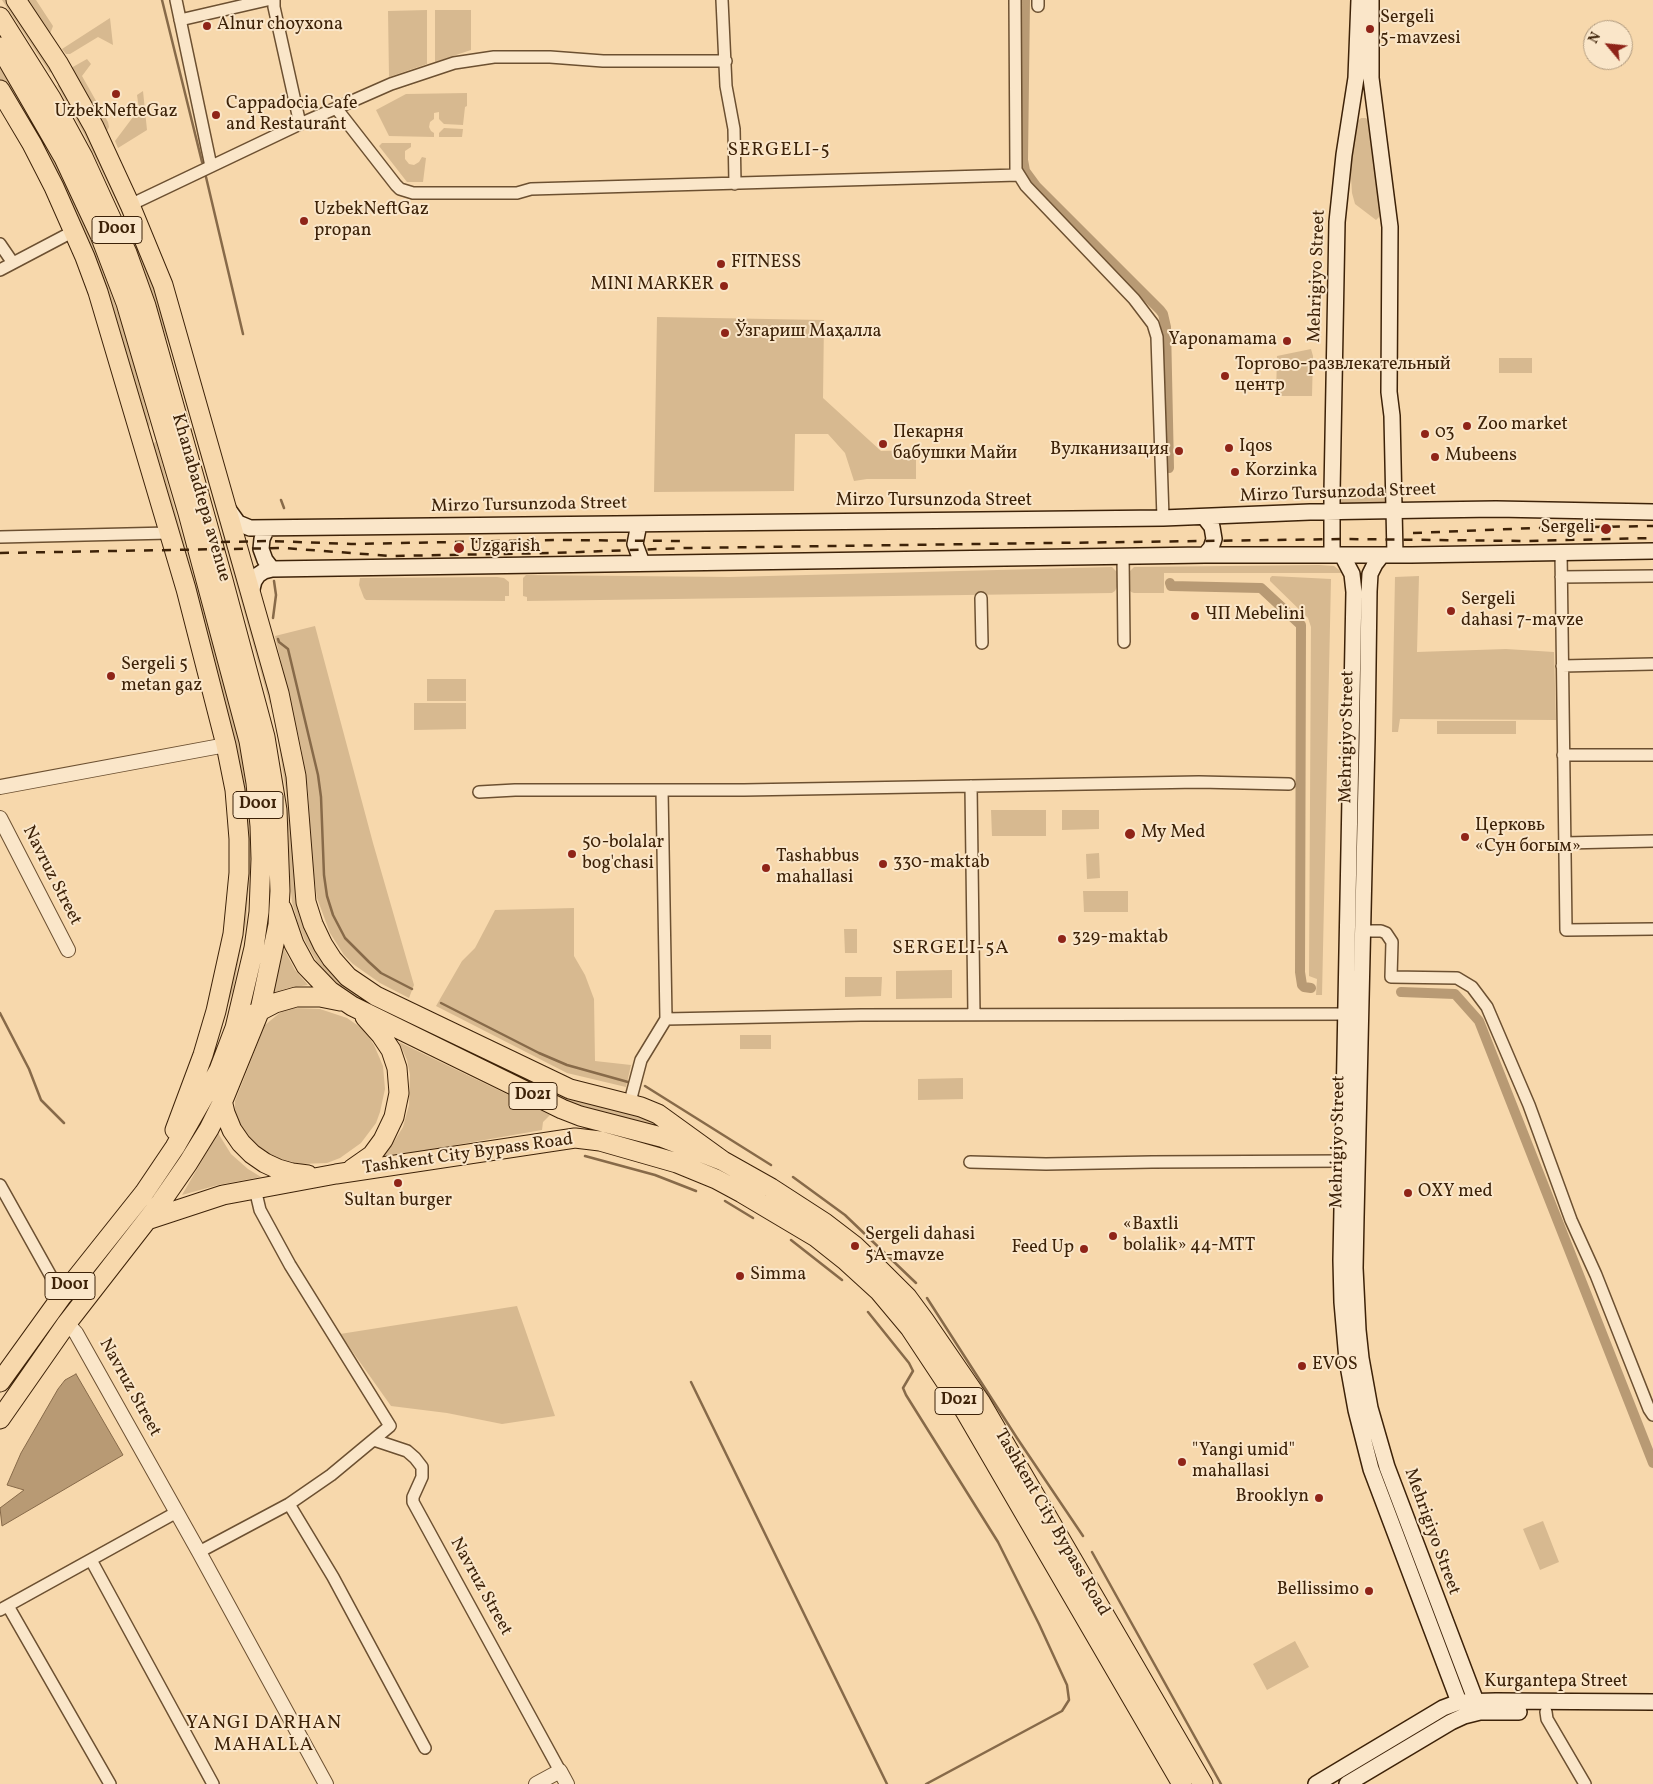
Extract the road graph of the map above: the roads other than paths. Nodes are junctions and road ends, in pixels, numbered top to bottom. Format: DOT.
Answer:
graph roads {
  1 [pos="16,0"];
  2 [pos="176,0"];
  3 [pos="266,0"];
  4 [pos="274,0"];
  5 [pos="722,0"];
  6 [pos="1015,0"];
  7 [pos="1359,0"];
  8 [pos="1371,0"];
  9 [pos="0,17"];
  10 [pos="180,20"];
  11 [pos="0,47"];
  12 [pos="726,61"];
  13 [pos="34,70"];
  14 [pos="72,87"];
  15 [pos="0,90"];
  16 [pos="336,108"];
  17 [pos="300,124"];
  18 [pos="211,166"];
  19 [pos="1018,176"];
  20 [pos="735,184"];
  21 [pos="132,209"];
  22 [pos="74,231"];
  23 [pos="0,244"];
  24 [pos="127,253"];
  25 [pos="13,263"];
  26 [pos="0,270"];
  27 [pos="149,351"];
  28 [pos="159,414"];
  29 [pos="146,452"];
  30 [pos="226,505"];
  31 [pos="1394,511"];
  32 [pos="1332,512"];
  33 [pos="1653,512"];
  34 [pos="1163,518"];
  35 [pos="1205,518"];
  36 [pos="639,524"];
  37 [pos="267,528"];
  38 [pos="169,533"];
  39 [pos="0,537"];
  40 [pos="1653,551"];
  41 [pos="1561,552"];
  42 [pos="1206,555"];
  43 [pos="1337,555"];
  44 [pos="1389,555"];
  45 [pos="1123,556"];
  46 [pos="642,563"];
  47 [pos="272,569"];
  48 [pos="1653,576"];
  49 [pos="1561,577"];
  50 [pos="251,593"];
  51 [pos="981,598"];
  52 [pos="1124,642"];
  53 [pos="982,643"];
  54 [pos="1653,664"];
  55 [pos="1562,666"];
  56 [pos="279,693"];
  57 [pos="265,737"];
  58 [pos="226,745"];
  59 [pos="1653,754"];
  60 [pos="1563,755"];
  61 [pos="1289,784"];
  62 [pos="971,786"];
  63 [pos="0,787"];
  64 [pos="662,790"];
  65 [pos="479,792"];
  66 [pos="0,818"];
  67 [pos="1653,841"];
  68 [pos="1565,843"];
  69 [pos="280,891"];
  70 [pos="1653,929"];
  71 [pos="1362,931"];
  72 [pos="68,950"];
  73 [pos="352,1006"];
  74 [pos="260,1010"];
  75 [pos="1353,1014"];
  76 [pos="974,1015"];
  77 [pos="666,1018"];
  78 [pos="235,1028"];
  79 [pos="219,1070"];
  80 [pos="222,1103"];
  81 [pos="631,1105"];
  82 [pos="569,1112"];
  83 [pos="563,1139"];
  84 [pos="724,1161"];
  85 [pos="1344,1161"];
  86 [pos="970,1162"];
  87 [pos="336,1174"];
  88 [pos="0,1185"];
  89 [pos="255,1189"];
  90 [pos="144,1193"];
  91 [pos="147,1220"];
  92 [pos="62,1296"];
  93 [pos="67,1323"];
  94 [pos="0,1382"];
  95 [pos="1652,1411"];
  96 [pos="0,1419"];
  97 [pos="374,1440"];
  98 [pos="1012,1454"];
  99 [pos="996,1463"];
  100 [pos="289,1504"];
  101 [pos="177,1512"];
  102 [pos="199,1552"];
  103 [pos="1069,1552"];
  104 [pos="91,1560"];
  105 [pos="1052,1562"];
  106 [pos="4,1608"];
  107 [pos="1459,1702"];
  108 [pos="1653,1702"];
  109 [pos="1478,1707"];
  110 [pos="1546,1712"];
  111 [pos="1653,1713"];
  112 [pos="425,1748"];
  113 [pos="560,1771"];
  114 [pos="110,1784"];
  115 [pos="213,1784"];
  116 [pos="326,1784"];
  117 [pos="536,1784"];
  118 [pos="568,1784"];
  119 [pos="1182,1784"];
  120 [pos="1203,1784"];
  121 [pos="1316,1784"];
  122 [pos="1347,1784"];
  123 [pos="1585,1784"];
  1 -- 14 [label="highway"];
  2 -- 10 [label="street"];
  3 -- 10 [label="street"];
  4 -- 17 [label="street"];
  5 -- 12 [label="street"];
  6 -- 19 [label="street"];
  7 -- 32 [label="main road, Mehrigiyo Street"];
  8 -- 31 [label="main road"];
  9 -- 13 [label="highway, Khanabadtepa avenue / D001"];
  10 -- 18 [label="street"];
  11 -- 27 [label="highway, Khanabadtepa avenue / D001"];
  12 -- 16 [label="street"];
  12 -- 20 [label="street"];
  13 -- 14 [label="highway"];
  13 -- 24 [label="highway, Khanabadtepa avenue / D001"];
  14 -- 21 [label="highway"];
  15 -- 22 [label="highway"];
  16 -- 17 [label="street"];
  16 -- 20 [label="street"];
  17 -- 18 [label="street"];
  18 -- 21 [label="street"];
  19 -- 20 [label="street"];
  19 -- 34 [label="street"];
  21 -- 24 [label="highway"];
  21 -- 30 [label="highway"];
  22 -- 25 [label="street"];
  22 -- 29 [label="highway"];
  23 -- 25 [label="street"];
  24 -- 27 [label="highway, Khanabadtepa avenue / D001"];
  25 -- 26 [label="street"];
  27 -- 28 [label="highway, Khanabadtepa avenue / D001"];
  27 -- 57 [label="highway, Khanabadtepa avenue / D001"];
  28 -- 29 [label="highway"];
  28 -- 78 [label="highway, Khanabadtepa avenue / D001"];
  29 -- 38 [label="highway"];
  30 -- 37 [label="main road, Mirzo Tursunzoda Street"];
  30 -- 50 [label="highway"];
  31 -- 32 [label="main road, Mirzo Tursunzoda Street"];
  31 -- 33 [label="main road, Mirzo Tursunzoda Street"];
  31 -- 44 [label="main road"];
  32 -- 35 [label="main road, Mirzo Tursunzoda Street"];
  32 -- 43 [label="main road, Mehrigiyo Street"];
  34 -- 35 [label="main road, Mirzo Tursunzoda Street"];
  34 -- 36 [label="main road, Mirzo Tursunzoda Street"];
  35 -- 42 [label="main road"];
  36 -- 37 [label="main road, Mirzo Tursunzoda Street"];
  36 -- 46 [label="main road"];
  37 -- 47 [label="main road"];
  38 -- 39 [label="street"];
  38 -- 58 [label="highway"];
  40 -- 41 [label="main road"];
  41 -- 44 [label="main road"];
  41 -- 49 [label="street"];
  42 -- 43 [label="main road"];
  42 -- 45 [label="main road"];
  43 -- 44 [label="main road"];
  43 -- 75 [label="main road, Mehrigiyo Street"];
  44 -- 71 [label="main road, Mehrigiyo Street"];
  45 -- 46 [label="main road"];
  45 -- 52 [label="street"];
  46 -- 47 [label="main road"];
  47 -- 50 [label="main road"];
  48 -- 49 [label="street"];
  49 -- 55 [label="street"];
  50 -- 56 [label="highway"];
  51 -- 53 [label="street"];
  54 -- 55 [label="street"];
  55 -- 60 [label="street"];
  56 -- 57 [label="highway"];
  56 -- 81 [label="highway"];
  57 -- 69 [label="highway, Khanabadtepa avenue / D001"];
  58 -- 63 [label="street"];
  58 -- 90 [label="highway"];
  59 -- 60 [label="street"];
  60 -- 68 [label="street"];
  61 -- 62 [label="street"];
  62 -- 64 [label="street"];
  62 -- 76 [label="street"];
  64 -- 65 [label="street"];
  64 -- 77 [label="street"];
  66 -- 72 [label="street, Navruz Street"];
  67 -- 68 [label="street"];
  68 -- 70 [label="street"];
  69 -- 73 [label="highway, Tashkent City Bypass Road / D021"];
  69 -- 74 [label="highway, Khanabadtepa avenue / D001"];
  71 -- 75 [label="main road, Mehrigiyo Street"];
  71 -- 95 [label="street"];
  73 -- 74 [label="highway, Tashkent City Bypass Road / D021"];
  73 -- 82 [label="highway, Tashkent City Bypass Road / D021"];
  73 -- 87 [label="highway, Tashkent City Bypass Road / D021"];
  74 -- 78 [label="highway, Tashkent City Bypass Road / D021"];
  74 -- 80 [label="highway, D001"];
  75 -- 76 [label="street"];
  75 -- 85 [label="main road, Mehrigiyo Street"];
  75 -- 109 [label="main road, Mehrigiyo Street"];
  76 -- 77 [label="street"];
  77 -- 81 [label="street"];
  78 -- 79 [label="highway, D001"];
  79 -- 80 [label="highway, Tashkent City Bypass Road / D021"];
  79 -- 90 [label="highway, D001"];
  80 -- 87 [label="highway, Tashkent City Bypass Road / D021"];
  80 -- 91 [label="highway, D001"];
  81 -- 84 [label="highway"];
  82 -- 83 [label="highway"];
  82 -- 84 [label="highway, Tashkent City Bypass Road / D021"];
  83 -- 87 [label="highway, Tashkent City Bypass Road / D021"];
  83 -- 99 [label="highway, Tashkent City Bypass Road / D021"];
  84 -- 98 [label="highway, Tashkent City Bypass Road / D021"];
  85 -- 86 [label="street"];
  85 -- 107 [label="main road, Mehrigiyo Street"];
  87 -- 89 [label="highway, Tashkent City Bypass Road / D021"];
  88 -- 92 [label="street"];
  89 -- 91 [label="highway, Tashkent City Bypass Road / D021"];
  89 -- 97 [label="street"];
  90 -- 92 [label="highway, D001"];
  91 -- 93 [label="highway, D001"];
  92 -- 94 [label="highway, D001"];
  93 -- 96 [label="highway, D001"];
  93 -- 101 [label="street, Navruz Street"];
  97 -- 100 [label="street"];
  97 -- 113 [label="street, Navruz Street"];
  98 -- 99 [label="highway"];
  98 -- 103 [label="highway, Tashkent City Bypass Road / D021"];
  99 -- 105 [label="highway, Tashkent City Bypass Road / D021"];
  100 -- 102 [label="street"];
  100 -- 112 [label="street"];
  101 -- 102 [label="street, Navruz Street"];
  101 -- 104 [label="street"];
  102 -- 116 [label="street, Navruz Street"];
  103 -- 105 [label="highway"];
  103 -- 120 [label="highway, Tashkent City Bypass Road / D021"];
  104 -- 106 [label="street"];
  104 -- 115 [label="street"];
  105 -- 119 [label="highway, Tashkent City Bypass Road / D021"];
  106 -- 114 [label="street"];
  107 -- 109 [label="main road, Kurgantepa Street"];
  107 -- 121 [label="main road, Kurgantepa Street"];
  108 -- 109 [label="main road, Kurgantepa Street"];
  109 -- 110 [label="main road, Kurgantepa Street"];
  109 -- 122 [label="main road, Kurgantepa Street"];
  110 -- 111 [label="main road, Kurgantepa Street"];
  110 -- 123 [label="street"];
  113 -- 117 [label="street"];
  113 -- 118 [label="street, Navruz Street"];
}
